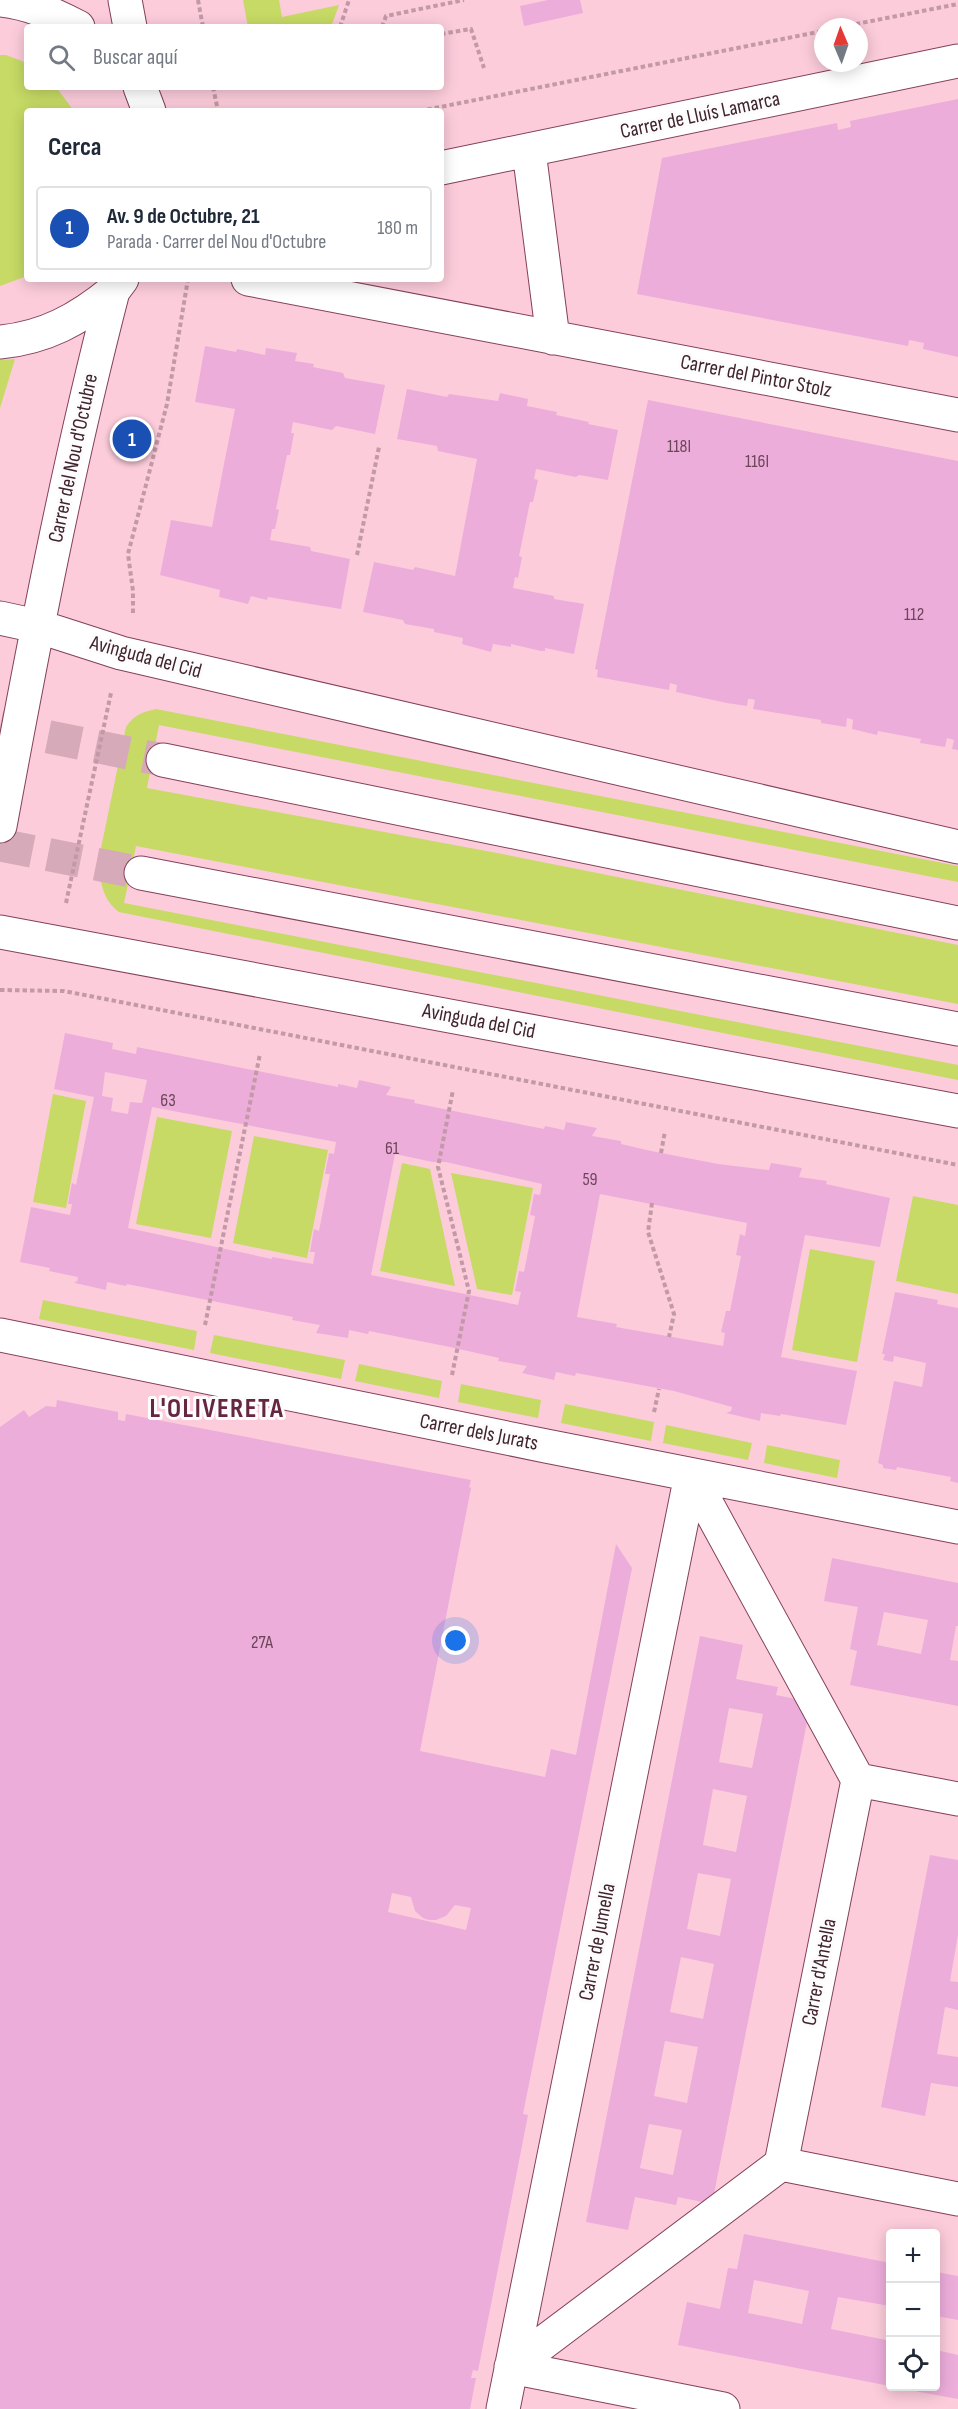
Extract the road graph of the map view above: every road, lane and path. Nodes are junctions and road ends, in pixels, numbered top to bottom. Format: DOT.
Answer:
graph roads {
  1 [pos="0,0"];
  2 [pos="125,0"];
  3 [pos="198,0"];
  4 [pos="349,0"];
  5 [pos="464,0"];
  6 [pos="958,4"];
  7 [pos="868,22"];
  8 [pos="72,24"];
  9 [pos="129,24"];
  10 [pos="202,24"];
  11 [pos="341,24"];
  12 [pos="383,24"];
  13 [pos="814,32"];
  14 [pos="444,34"];
  15 [pos="958,61"];
  16 [pos="484,68"];
  17 [pos="214,90"];
  18 [pos="217,108"];
  19 [pos="435,108"];
  20 [pos="529,151"];
  21 [pos="444,167"];
  22 [pos="187,282"];
  23 [pos="264,282"];
  24 [pos="117,285"];
  25 [pos="553,338"];
  26 [pos="0,342"];
  27 [pos="958,415"];
  28 [pos="379,447"];
  29 [pos="357,555"];
  30 [pos="0,618"];
  31 [pos="131,619"];
  32 [pos="37,626"];
  33 [pos="108,702"];
  34 [pos="163,760"];
  35 [pos="0,826"];
  36 [pos="958,847"];
  37 [pos="141,873"];
  38 [pos="66,902"];
  39 [pos="958,923"];
  40 [pos="0,932"];
  41 [pos="0,990"];
  42 [pos="958,1029"];
  43 [pos="260,1054"];
  44 [pos="453,1090"];
  45 [pos="958,1111"];
  46 [pos="665,1131"];
  47 [pos="661,1153"];
  48 [pos="958,1166"];
  49 [pos="652,1203"];
  50 [pos="205,1325"];
  51 [pos="0,1335"];
  52 [pos="669,1337"];
  53 [pos="452,1375"];
  54 [pos="659,1389"];
  55 [pos="654,1412"];
  56 [pos="691,1475"];
  57 [pos="958,1527"];
  58 [pos="858,1780"];
  59 [pos="958,1799"];
  60 [pos="781,2164"];
  61 [pos="958,2199"];
  62 [pos="511,2367"];
  63 [pos="503,2409"];
  64 [pos="723,2409"];
  1 -- 8 [label="street"];
  2 -- 9 [label="street"];
  3 -- 10 [label="path"];
  4 -- 11 [label="path"];
  5 -- 12 [label="path"];
  6 -- 7 [label="path"];
  13 -- 19 [label="path"];
  14 -- 16 [label="path"];
  15 -- 20 [label="street, Carrer de Lluís Lamarca"];
  17 -- 18 [label="path"];
  20 -- 21 [label="street, Carrer de Lluís Lamarca"];
  20 -- 25 [label="street"];
  22 -- 31 [label="path"];
  23 -- 25 [label="street, Carrer del Pintor Stolz"];
  24 -- 26 [label="street, Carrer del Nou d'Octubre"];
  24 -- 32 [label="street, Carrer del Nou d'Octubre"];
  25 -- 27 [label="street, Carrer del Pintor Stolz"];
  28 -- 29 [label="path"];
  30 -- 32 [label="street, Avinguda del Cid"];
  32 -- 35 [label="street"];
  32 -- 36 [label="street, Avinguda del Cid"];
  33 -- 38 [label="path"];
  34 -- 39 [label="street"];
  37 -- 42 [label="street"];
  40 -- 45 [label="street, Avinguda del Cid"];
  41 -- 48 [label="path"];
  43 -- 50 [label="path"];
  44 -- 53 [label="path"];
  46 -- 47 [label="path"];
  49 -- 52 [label="path"];
  51 -- 56 [label="street, Carrer dels Jurats"];
  54 -- 55 [label="path"];
  56 -- 57 [label="street, Carrer dels Jurats"];
  56 -- 58 [label="street"];
  56 -- 62 [label="street, Carrer de Jumella"];
  58 -- 59 [label="street"];
  58 -- 60 [label="street, Carrer d'Antella"];
  60 -- 61 [label="street"];
  60 -- 62 [label="street"];
  62 -- 63 [label="street, Carrer de Jumella"];
  62 -- 64 [label="street"];
}
